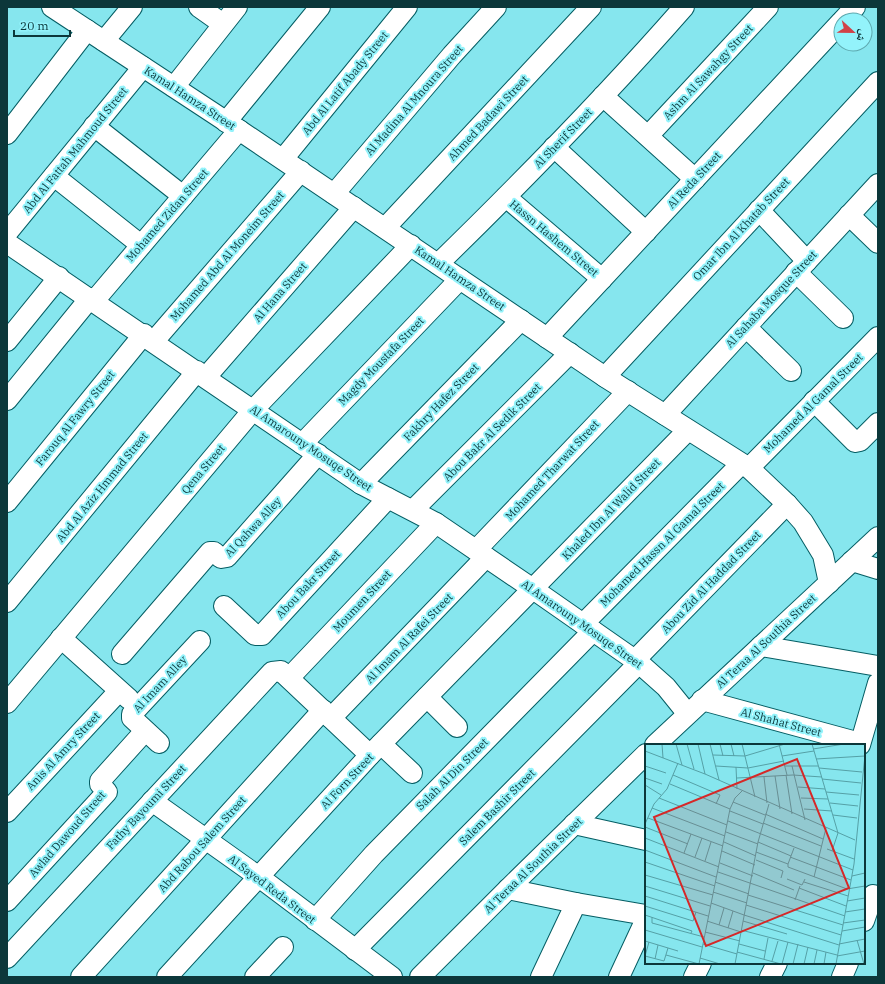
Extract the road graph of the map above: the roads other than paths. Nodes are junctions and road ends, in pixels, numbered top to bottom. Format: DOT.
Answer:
graph roads {
  1 [pos="132,7"];
  2 [pos="200,7"];
  3 [pos="237,7"];
  4 [pos="320,7"];
  5 [pos="407,7"];
  6 [pos="496,7"];
  7 [pos="591,7"];
  8 [pos="684,7"];
  9 [pos="768,7"];
  10 [pos="58,8"];
  11 [pos="223,24"];
  12 [pos="87,30"];
  13 [pos="833,31"];
  14 [pos="104,41"];
  15 [pos="143,67"];
  16 [pos="878,82"];
  17 [pos="174,87"];
  18 [pos="603,96"];
  19 [pos="94,126"];
  20 [pos="233,126"];
  21 [pos="7,134"];
  22 [pos="648,136"];
  23 [pos="554,147"];
  24 [pos="283,159"];
  25 [pos="300,171"];
  26 [pos="54,176"];
  27 [pos="695,179"];
  28 [pos="878,184"];
  29 [pos="334,194"];
  30 [pos="183,196"];
  31 [pos="506,197"];
  32 [pos="354,207"];
  33 [pos="759,210"];
  34 [pos="849,215"];
  35 [pos="385,228"];
  36 [pos="646,232"];
  37 [pos="7,241"];
  38 [pos="878,244"];
  39 [pos="141,245"];
  40 [pos="411,245"];
  41 [pos="438,264"];
  42 [pos="802,266"];
  43 [pos="59,277"];
  44 [pos="460,279"];
  45 [pos="602,279"];
  46 [pos="92,300"];
  47 [pos="843,318"];
  48 [pos="521,320"];
  49 [pos="746,327"];
  50 [pos="878,337"];
  51 [pos="149,338"];
  52 [pos="547,338"];
  53 [pos="7,341"];
  54 [pos="570,353"];
  55 [pos="791,371"];
  56 [pos="202,374"];
  57 [pos="605,376"];
  58 [pos="628,390"];
  59 [pos="7,400"];
  60 [pos="814,401"];
  61 [pos="253,410"];
  62 [pos="665,415"];
  63 [pos="878,423"];
  64 [pos="688,430"];
  65 [pos="310,449"];
  66 [pos="745,466"];
  67 [pos="361,484"];
  68 [pos="388,498"];
  69 [pos="7,502"];
  70 [pos="787,504"];
  71 [pos="413,510"];
  72 [pos="436,523"];
  73 [pos="878,537"];
  74 [pos="481,554"];
  75 [pos="852,561"];
  76 [pos="878,569"];
  77 [pos="829,583"];
  78 [pos="533,589"];
  79 [pos="7,602"];
  80 [pos="224,606"];
  81 [pos="588,628"];
  82 [pos="61,638"];
  83 [pos="200,641"];
  84 [pos="761,646"];
  85 [pos="122,654"];
  86 [pos="637,662"];
  87 [pos="878,666"];
  88 [pos="289,678"];
  89 [pos="878,683"];
  90 [pos="119,691"];
  91 [pos="427,697"];
  92 [pos="7,703"];
  93 [pos="138,707"];
  94 [pos="695,707"];
  95 [pos="327,714"];
  96 [pos="457,727"];
  97 [pos="152,737"];
  98 [pos="656,744"];
  99 [pos="860,744"];
  100 [pos="376,750"];
  101 [pos="642,763"];
  102 [pos="412,773"];
  103 [pos="152,801"];
  104 [pos="7,812"];
  105 [pos="574,824"];
  106 [pos="206,840"];
  107 [pos="645,840"];
  108 [pos="259,877"];
  109 [pos="508,889"];
  110 [pos="872,895"];
  111 [pos="7,901"];
  112 [pos="576,903"];
  113 [pos="645,914"];
  114 [pos="865,918"];
  115 [pos="315,920"];
  116 [pos="645,921"];
  117 [pos="283,947"];
  118 [pos="354,950"];
  119 [pos="7,958"];
  120 [pos="700,964"];
  121 [pos="776,964"];
  122 [pos="848,964"];
  123 [pos="263,974"];
  124 [pos="81,977"];
  125 [pos="166,977"];
  126 [pos="392,977"];
  127 [pos="420,977"];
  128 [pos="541,977"];
  129 [pos="619,977"];
  130 [pos="694,977"];
  131 [pos="770,977"];
  132 [pos="842,977"];
  1 -- 14 [label="street"];
  2 -- 11 [label="street"];
  3 -- 11 [label="street"];
  4 -- 20 [label="street, Mohamed Zidan Street"];
  5 -- 24 [label="street, Abd Al Latif Abady Street"];
  6 -- 29 [label="street, Al Madina Al Mnoura Street"];
  7 -- 35 [label="street, Ahmed Badawi Street"];
  8 -- 18 [label="street, Al Sherif Street"];
  9 -- 22 [label="street, Ashm Al Sawahgy Street"];
  10 -- 12 [label="street, Kamal Hamza Street"];
  11 -- 17 [label="street"];
  12 -- 14 [label="street, Kamal Hamza Street"];
  12 -- 21 [label="street"];
  13 -- 27 [label="street, Al Reda Street"];
  14 -- 15 [label="street, Kamal Hamza Street"];
  15 -- 17 [label="street, Kamal Hamza Street"];
  15 -- 19 [label="street, Abd Al Fattah Mahmoud Street"];
  16 -- 33 [label="street, Omar Ibn Al Khatab Street"];
  17 -- 20 [label="street, Kamal Hamza Street"];
  18 -- 22 [label="street"];
  18 -- 23 [label="street, Al Sherif Street"];
  19 -- 26 [label="street, Abd Al Fattah Mahmoud Street"];
  19 -- 30 [label="street"];
  20 -- 24 [label="street, Kamal Hamza Street"];
  20 -- 30 [label="street, Mohamed Zidan Street"];
  22 -- 27 [label="street"];
  23 -- 31 [label="street, Al Sherif Street"];
  23 -- 36 [label="street"];
  24 -- 25 [label="street, Kamal Hamza Street"];
  25 -- 29 [label="street, Kamal Hamza Street"];
  25 -- 51 [label="street, Mohamed Abd Al Moneim Street"];
  26 -- 37 [label="street, Abd Al Fattah Mahmoud Street"];
  26 -- 39 [label="street"];
  27 -- 36 [label="street, Al Reda Street"];
  28 -- 34 [label="street, Al Sahaba Mosque Street"];
  29 -- 32 [label="street, Kamal Hamza Street"];
  30 -- 39 [label="street, Mohamed Zidan Street"];
  31 -- 41 [label="street, Al Sherif Street"];
  31 -- 45 [label="street, Hassn Hashem Street"];
  32 -- 35 [label="street, Kamal Hamza Street"];
  32 -- 56 [label="street, Al Hana Street"];
  33 -- 42 [label="street"];
  33 -- 57 [label="street, Omar Ibn Al Khatab Street"];
  34 -- 38 [label="street"];
  34 -- 42 [label="street, Al Sahaba Mosque Street"];
  35 -- 40 [label="street, Kamal Hamza Street"];
  36 -- 45 [label="street, Al Reda Street"];
  37 -- 43 [label="street, Al Amarouny Mosuqe Street"];
  39 -- 46 [label="street, Mohamed Zidan Street"];
  40 -- 41 [label="street, Kamal Hamza Street"];
  40 -- 61 [label="street, Qena Street"];
  41 -- 44 [label="street, Kamal Hamza Street"];
  42 -- 47 [label="street"];
  42 -- 49 [label="street, Al Sahaba Mosque Street"];
  43 -- 46 [label="street, Al Amarouny Mosuqe Street"];
  43 -- 53 [label="street"];
  44 -- 48 [label="street, Kamal Hamza Street"];
  44 -- 65 [label="street, Magdy Moustafa Street"];
  45 -- 52 [label="street, Al Reda Street"];
  46 -- 51 [label="street, Al Amarouny Mosuqe Street"];
  46 -- 59 [label="street, Mohamed Zidan Street"];
  48 -- 52 [label="street, Kamal Hamza Street"];
  48 -- 67 [label="street, Fakhry Hafez Street"];
  49 -- 55 [label="street"];
  49 -- 62 [label="street, Al Sahaba Mosque Street"];
  50 -- 60 [label="street, Mohamed Al Gamal Street"];
  51 -- 56 [label="street, Al Amarouny Mosuqe Street"];
  51 -- 69 [label="street, Farouq Al Fawry Street"];
  52 -- 54 [label="street, Kamal Hamza Street"];
  54 -- 57 [label="street, Kamal Hamza Street"];
  54 -- 71 [label="street, Abou Bakr Al Sedik Street"];
  56 -- 61 [label="street, Al Amarouny Mosuqe Street"];
  56 -- 79 [label="street, Abd Al Aziz Hmmad Street"];
  57 -- 58 [label="street, Kamal Hamza Street"];
  58 -- 62 [label="street, Kamal Hamza Street"];
  58 -- 74 [label="street, Mohamed Tharwat Street"];
  60 -- 63 [label="street"];
  60 -- 66 [label="street, Mohamed Al Gamal Street"];
  61 -- 65 [label="street, Al Amarouny Mosuqe Street"];
  61 -- 82 [label="street, Qena Street"];
  62 -- 64 [label="street, Kamal Hamza Street"];
  64 -- 66 [label="street, Kamal Hamza Street"];
  64 -- 78 [label="street, Khaled Ibn Al Walid Street"];
  65 -- 67 [label="street, Al Amarouny Mosuqe Street"];
  65 -- 85 [label="street, Al Qahwa Alley"];
  66 -- 70 [label="street, Kamal Hamza Street"];
  66 -- 81 [label="street, Mohamed Hassn Al Gamal Street"];
  67 -- 68 [label="street, Al Amarouny Mosuqe Street"];
  68 -- 71 [label="street, Al Amarouny Mosuqe Street"];
  68 -- 80 [label="street, Abou Bakr Street"];
  70 -- 77 [label="street, Kamal Hamza Street"];
  70 -- 86 [label="street, Abou Zid Al Haddad Street"];
  71 -- 72 [label="street, Al Amarouny Mosuqe Street"];
  72 -- 74 [label="street, Al Amarouny Mosuqe Street"];
  72 -- 88 [label="street, Moumen Street"];
  73 -- 75 [label="street, Al Teraa Al Southia Street"];
  74 -- 78 [label="street, Al Amarouny Mosuqe Street"];
  74 -- 95 [label="street, Al Imam Al Rafei Street"];
  75 -- 76 [label="street"];
  75 -- 77 [label="street, Al Teraa Al Southia Street"];
  77 -- 84 [label="street, Al Teraa Al Southia Street"];
  78 -- 81 [label="street, Al Amarouny Mosuqe Street"];
  78 -- 91 [label="street, Al Forn Street"];
  81 -- 86 [label="street, Al Amarouny Mosuqe Street"];
  81 -- 115 [label="street, Salah Al Din Street"];
  82 -- 90 [label="street"];
  82 -- 92 [label="street, Qena Street"];
  83 -- 93 [label="street, Al Imam Alley"];
  84 -- 87 [label="street"];
  84 -- 94 [label="street, Al Teraa Al Southia Street"];
  86 -- 94 [label="street, Al Amarouny Mosuqe Street"];
  86 -- 118 [label="street, Salem Bashir Street"];
  88 -- 95 [label="street"];
  88 -- 103 [label="street, Fathy Bayoumi Street"];
  89 -- 99 [label="street"];
  90 -- 93 [label="street"];
  90 -- 104 [label="street, Anis Al Amry Street"];
  91 -- 96 [label="street"];
  91 -- 100 [label="street, Al Forn Street"];
  93 -- 97 [label="street, Al Imam Alley"];
  94 -- 98 [label="street, Al Teraa Al Southia Street"];
  94 -- 99 [label="street, Al Shahat Street"];
  95 -- 100 [label="street"];
  95 -- 106 [label="street, Abd Rabou Salem Street"];
  97 -- 111 [label="street, Awlad Dawoud Street"];
  100 -- 102 [label="street"];
  100 -- 108 [label="street, Al Forn Street"];
  101 -- 105 [label="street, Al Teraa Al Southia Street"];
  103 -- 106 [label="street, Al Sayed Reda Street"];
  103 -- 119 [label="street, Fathy Bayoumi Street"];
  105 -- 107 [label="street"];
  105 -- 109 [label="street, Al Teraa Al Southia Street"];
  106 -- 108 [label="street, Al Sayed Reda Street"];
  106 -- 124 [label="street, Abd Rabou Salem Street"];
  108 -- 115 [label="street, Al Sayed Reda Street"];
  108 -- 125 [label="street, Al Forn Street"];
  109 -- 112 [label="street"];
  109 -- 127 [label="street, Al Teraa Al Southia Street"];
  110 -- 114 [label="street"];
  112 -- 113 [label="street"];
  112 -- 128 [label="street"];
  115 -- 118 [label="street, Al Sayed Reda Street"];
  116 -- 129 [label="street"];
  117 -- 123 [label="street"];
  118 -- 126 [label="street, Al Sayed Reda Street"];
  120 -- 130 [label="street"];
  121 -- 131 [label="street"];
  122 -- 132 [label="street"];
}
